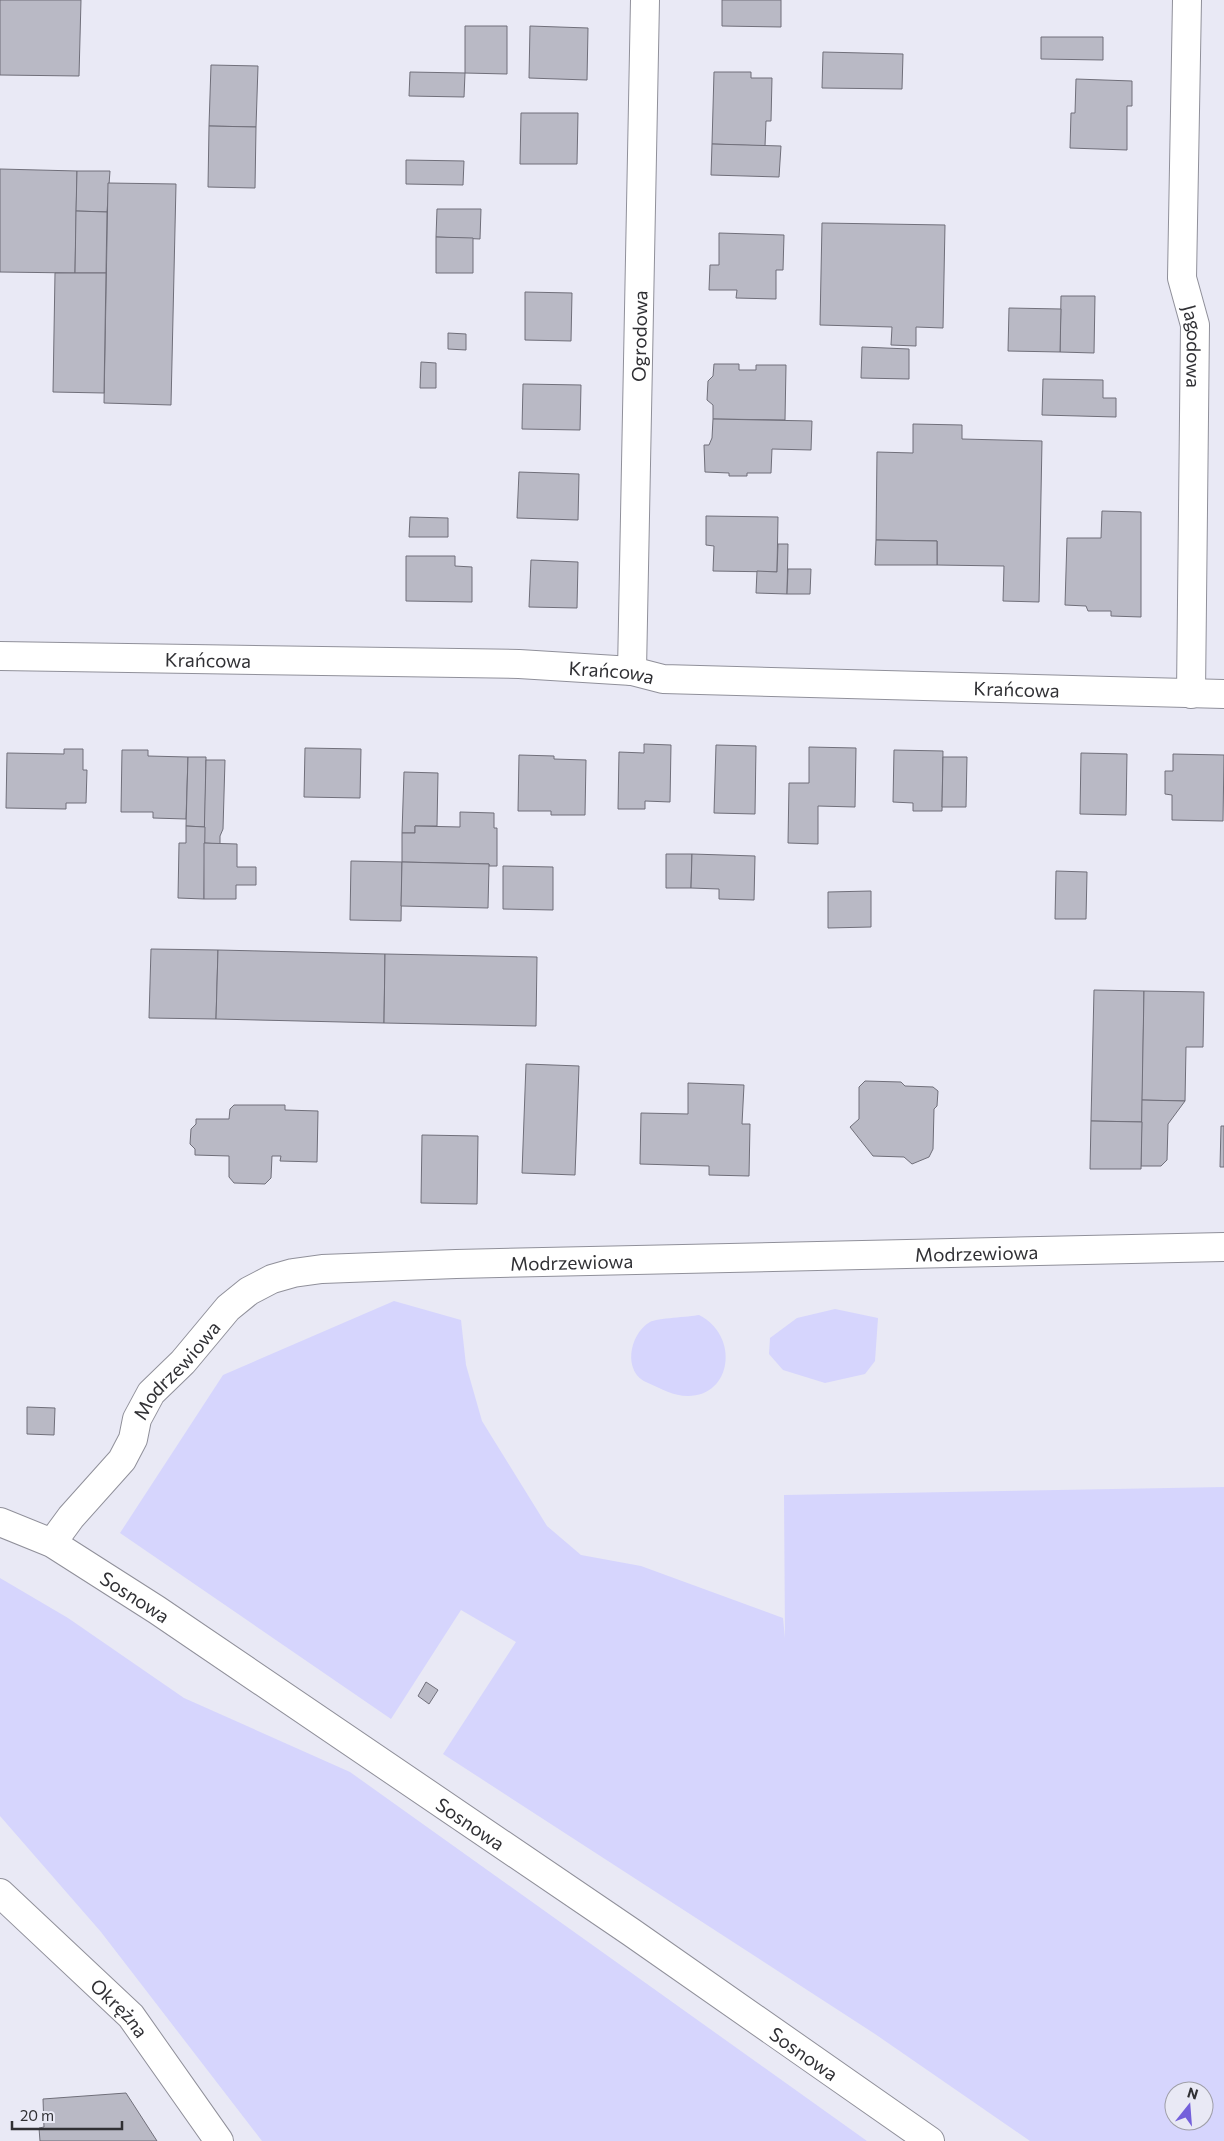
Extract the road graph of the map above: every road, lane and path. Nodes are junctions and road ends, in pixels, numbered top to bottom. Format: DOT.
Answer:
graph roads {
  1 [pos="645,0"];
  2 [pos="1187,0"];
  3 [pos="0,656"];
  4 [pos="632,671"];
  5 [pos="1190,694"];
  6 [pos="1224,694"];
  7 [pos="1224,1247"];
  8 [pos="0,1522"];
  9 [pos="52,1544"];
  10 [pos="0,1893"];
  11 [pos="219,2141"];
  12 [pos="930,2141"];
  1 -- 4 [label="street, Ogrodowa"];
  2 -- 5 [label="street, Jagodowa"];
  3 -- 4 [label="street, Krańcowa"];
  4 -- 5 [label="street, Krańcowa"];
  5 -- 6 [label="street, Krańcowa"];
  7 -- 9 [label="street, Modrzewiowa"];
  8 -- 9 [label="street, Sosnowa"];
  9 -- 12 [label="street, Sosnowa"];
  10 -- 11 [label="street, Okrężna"];
}
